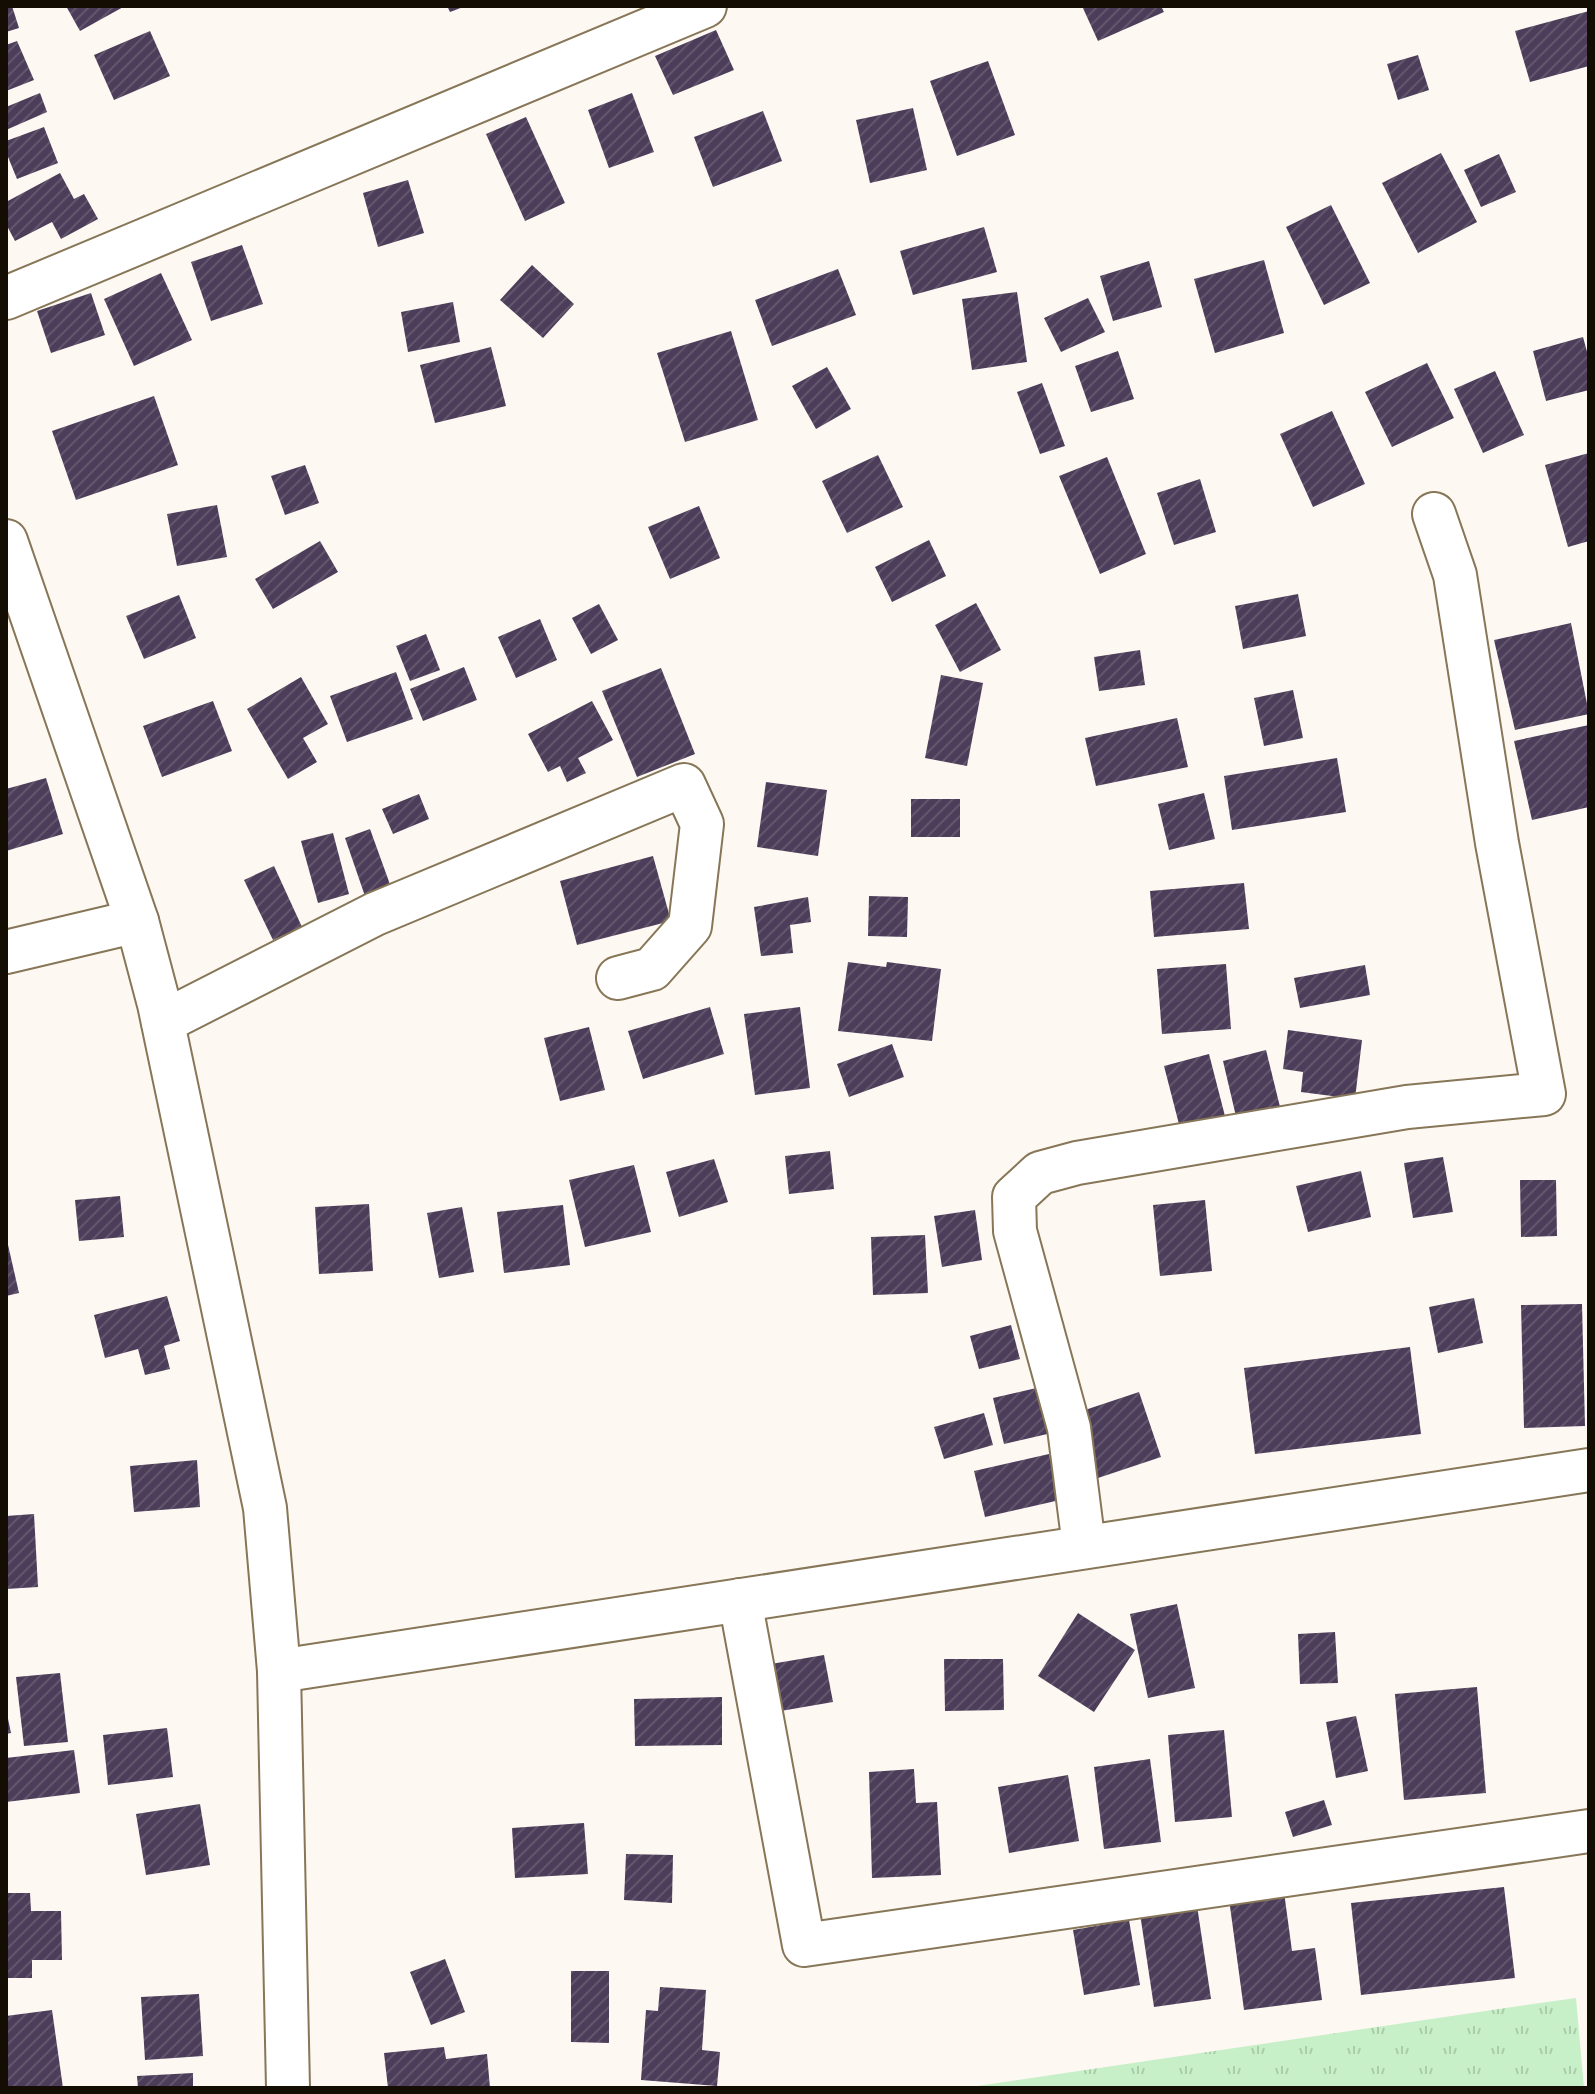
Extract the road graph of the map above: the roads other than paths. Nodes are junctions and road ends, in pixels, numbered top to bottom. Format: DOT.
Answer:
graph roads {
  1 [pos="705,6"];
  2 [pos="6,298"];
  3 [pos="1434,514"];
  4 [pos="6,541"];
  5 [pos="137,921"];
  6 [pos="6,952"];
  7 [pos="618,978"];
  8 [pos="163,1022"];
  9 [pos="1589,1470"];
  10 [pos="1084,1546"];
  11 [pos="740,1600"];
  12 [pos="279,1671"];
  13 [pos="1589,1831"];
  14 [pos="288,2088"];
  1 -- 2 [label="street"];
  3 -- 10 [label="street"];
  4 -- 5 [label="street"];
  5 -- 6 [label="street"];
  5 -- 8 [label="street"];
  7 -- 8 [label="street"];
  8 -- 12 [label="street"];
  9 -- 10 [label="street"];
  10 -- 11 [label="street"];
  11 -- 12 [label="street"];
  11 -- 13 [label="street"];
  12 -- 14 [label="street"];
}
